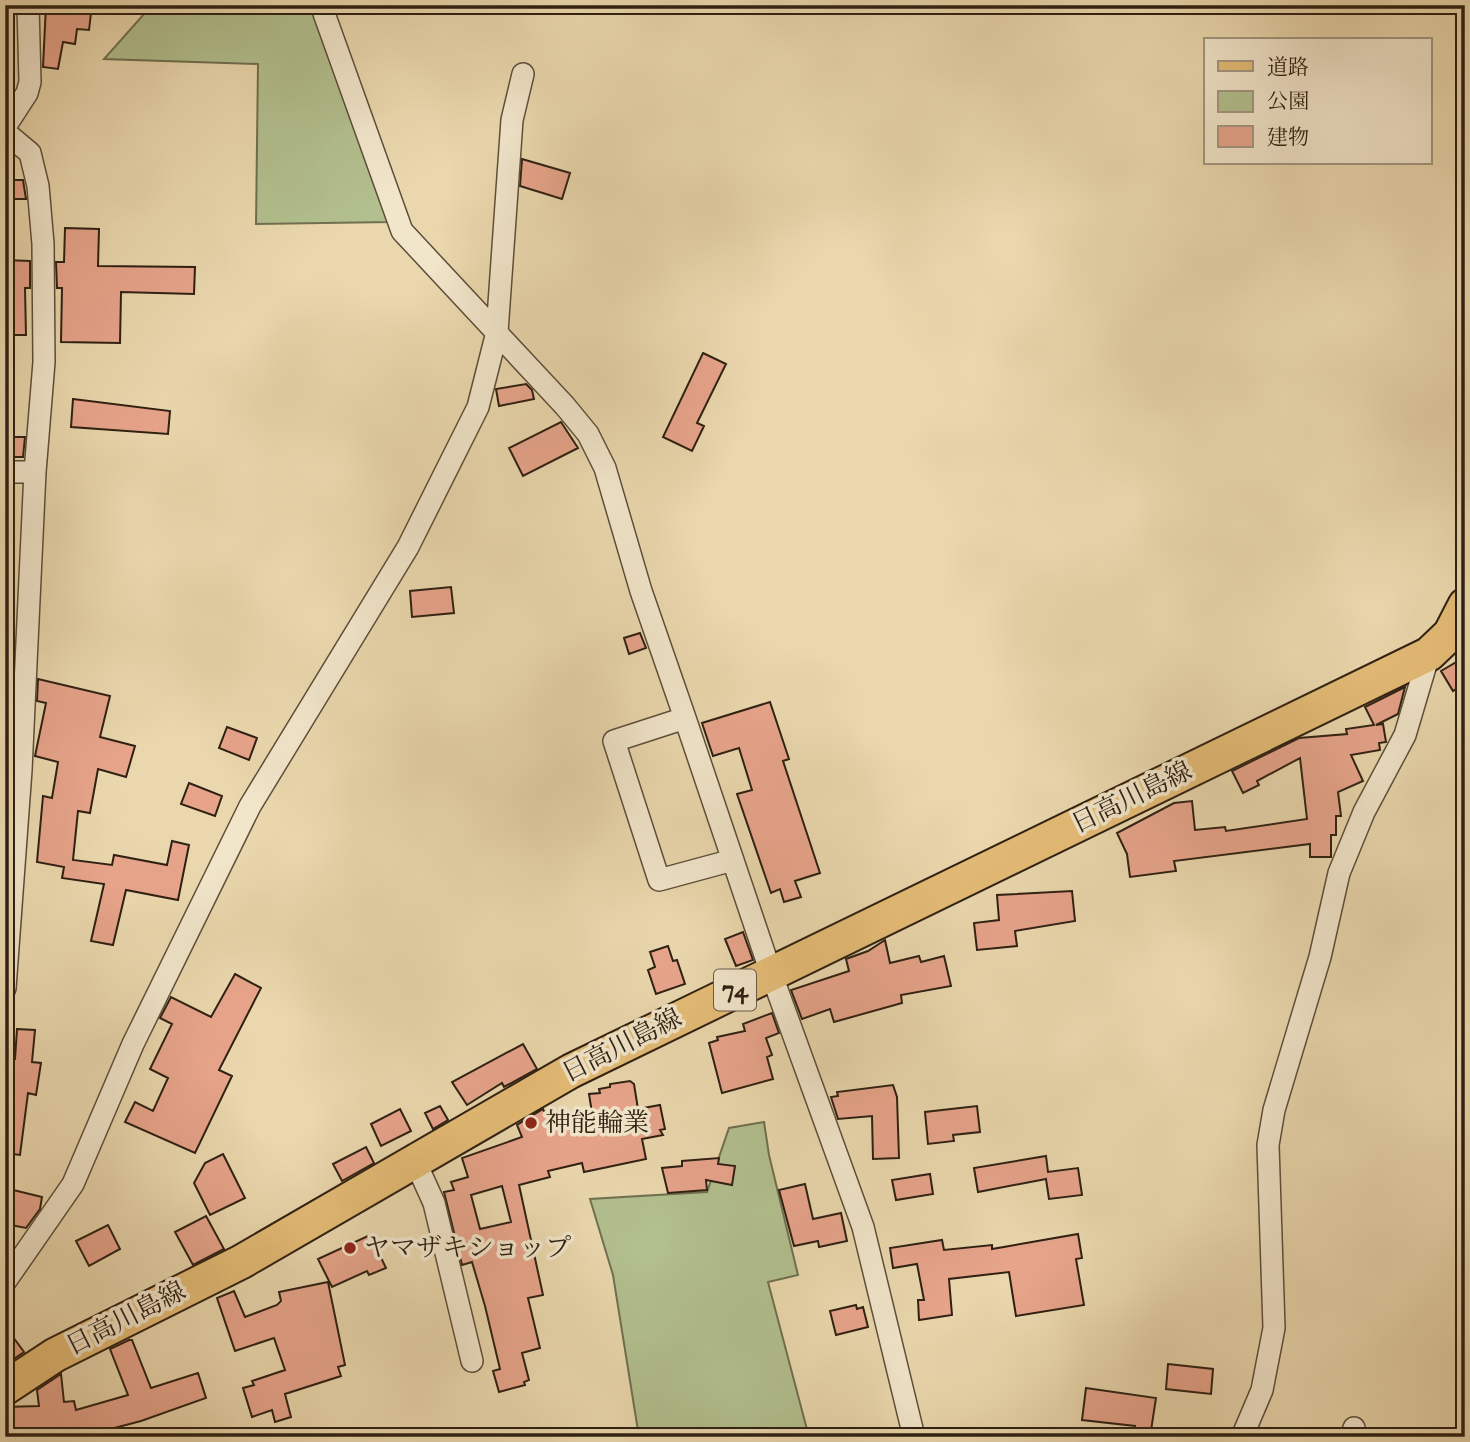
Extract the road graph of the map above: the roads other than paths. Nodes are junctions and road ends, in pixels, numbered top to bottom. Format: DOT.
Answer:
graph roads {
  1 [pos="28,5"];
  2 [pos="321,5"];
  3 [pos="523,74"];
  4 [pos="5,130"];
  5 [pos="497,332"];
  6 [pos="5,472"];
  7 [pos="35,472"];
  8 [pos="1465,606"];
  9 [pos="1429,654"];
  10 [pos="685,718"];
  11 [pos="733,860"];
  12 [pos="771,972"];
  13 [pos="5,988"];
  14 [pos="415,1161"];
  15 [pos="5,1282"];
  16 [pos="472,1361"];
  17 [pos="5,1388"];
  18 [pos="914,1437"];
  19 [pos="1242,1437"];
  1 -- 4 [label="street"];
  2 -- 5 [label="street"];
  3 -- 5 [label="street"];
  4 -- 7 [label="street"];
  5 -- 10 [label="street"];
  5 -- 15 [label="street"];
  6 -- 7 [label="street"];
  7 -- 13 [label="street"];
  8 -- 9 [label="main road, 日高川島線 / 74"];
  9 -- 12 [label="main road, 日高川島線 / 74"];
  9 -- 19 [label="street"];
  10 -- 11 [label="street"];
  10 -- 11 [label="street"];
  11 -- 12 [label="street"];
  12 -- 14 [label="main road, 日高川島線 / 74"];
  12 -- 18 [label="street"];
  14 -- 16 [label="street"];
  14 -- 17 [label="main road, 日高川島線 / 74"];
}
